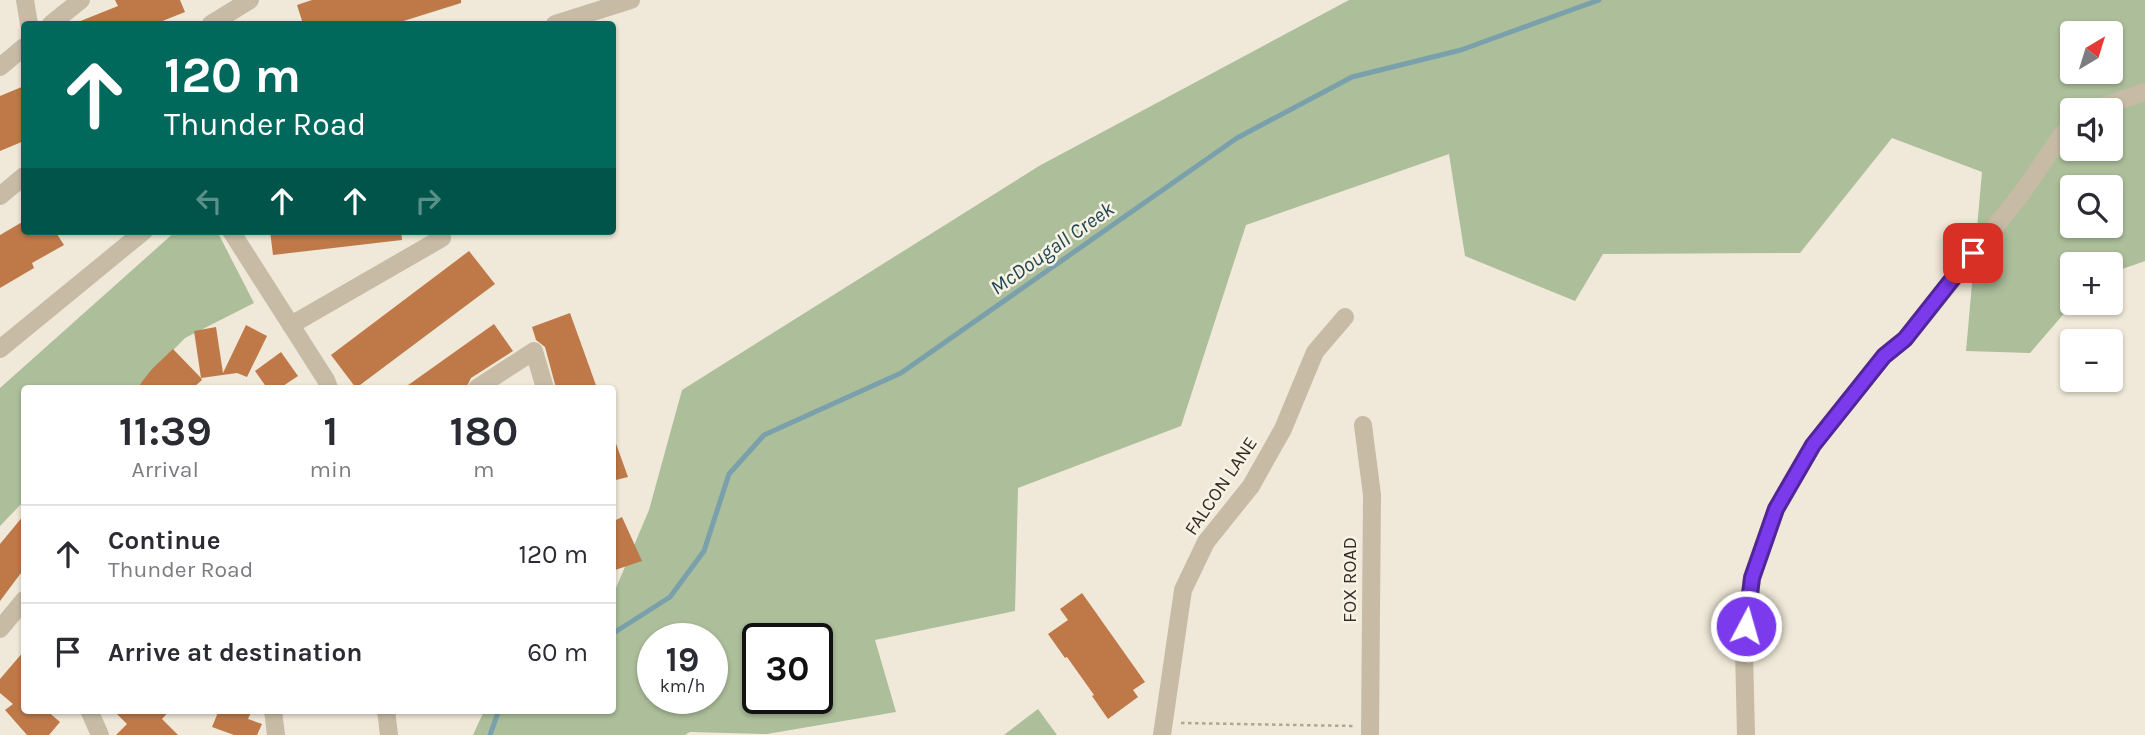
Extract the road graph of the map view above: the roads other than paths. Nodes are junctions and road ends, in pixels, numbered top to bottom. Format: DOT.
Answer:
graph roads {
  1 [pos="24,0"];
  2 [pos="81,0"];
  3 [pos="250,0"];
  4 [pos="631,0"];
  5 [pos="28,21"];
  6 [pos="55,21"];
  7 [pos="216,21"];
  8 [pos="564,21"];
  9 [pos="21,50"];
  10 [pos="0,67"];
  11 [pos="2145,92"];
  12 [pos="2123,99"];
  13 [pos="2060,137"];
  14 [pos="21,178"];
  15 [pos="0,196"];
  16 [pos="139,235"];
  17 [pos="234,235"];
  18 [pos="442,238"];
  19 [pos="1345,317"];
  20 [pos="291,326"];
  21 [pos="0,349"];
  22 [pos="328,385"];
  23 [pos="482,385"];
  24 [pos="544,385"];
  25 [pos="1363,425"];
  26 [pos="21,604"];
  27 [pos="0,629"];
  28 [pos="91,714"];
  29 [pos="273,714"];
  30 [pos="386,714"];
  31 [pos="1163,729"];
  32 [pos="1370,731"];
  33 [pos="100,735"];
  34 [pos="275,735"];
  35 [pos="389,735"];
  36 [pos="1746,735"];
  1 -- 5 [label="street"];
  2 -- 6 [label="street"];
  3 -- 7 [label="street"];
  4 -- 8 [label="street"];
  9 -- 10 [label="street"];
  11 -- 12 [label="street"];
  13 -- 36 [label="street"];
  14 -- 15 [label="street"];
  16 -- 21 [label="street"];
  17 -- 20 [label="street"];
  18 -- 20 [label="street"];
  19 -- 31 [label="street, FALCON LANE"];
  20 -- 22 [label="street"];
  23 -- 24 [label="street"];
  25 -- 32 [label="street, FOX ROAD"];
  26 -- 27 [label="street"];
  28 -- 33 [label="street"];
  29 -- 34 [label="street"];
  30 -- 35 [label="street"];
}
